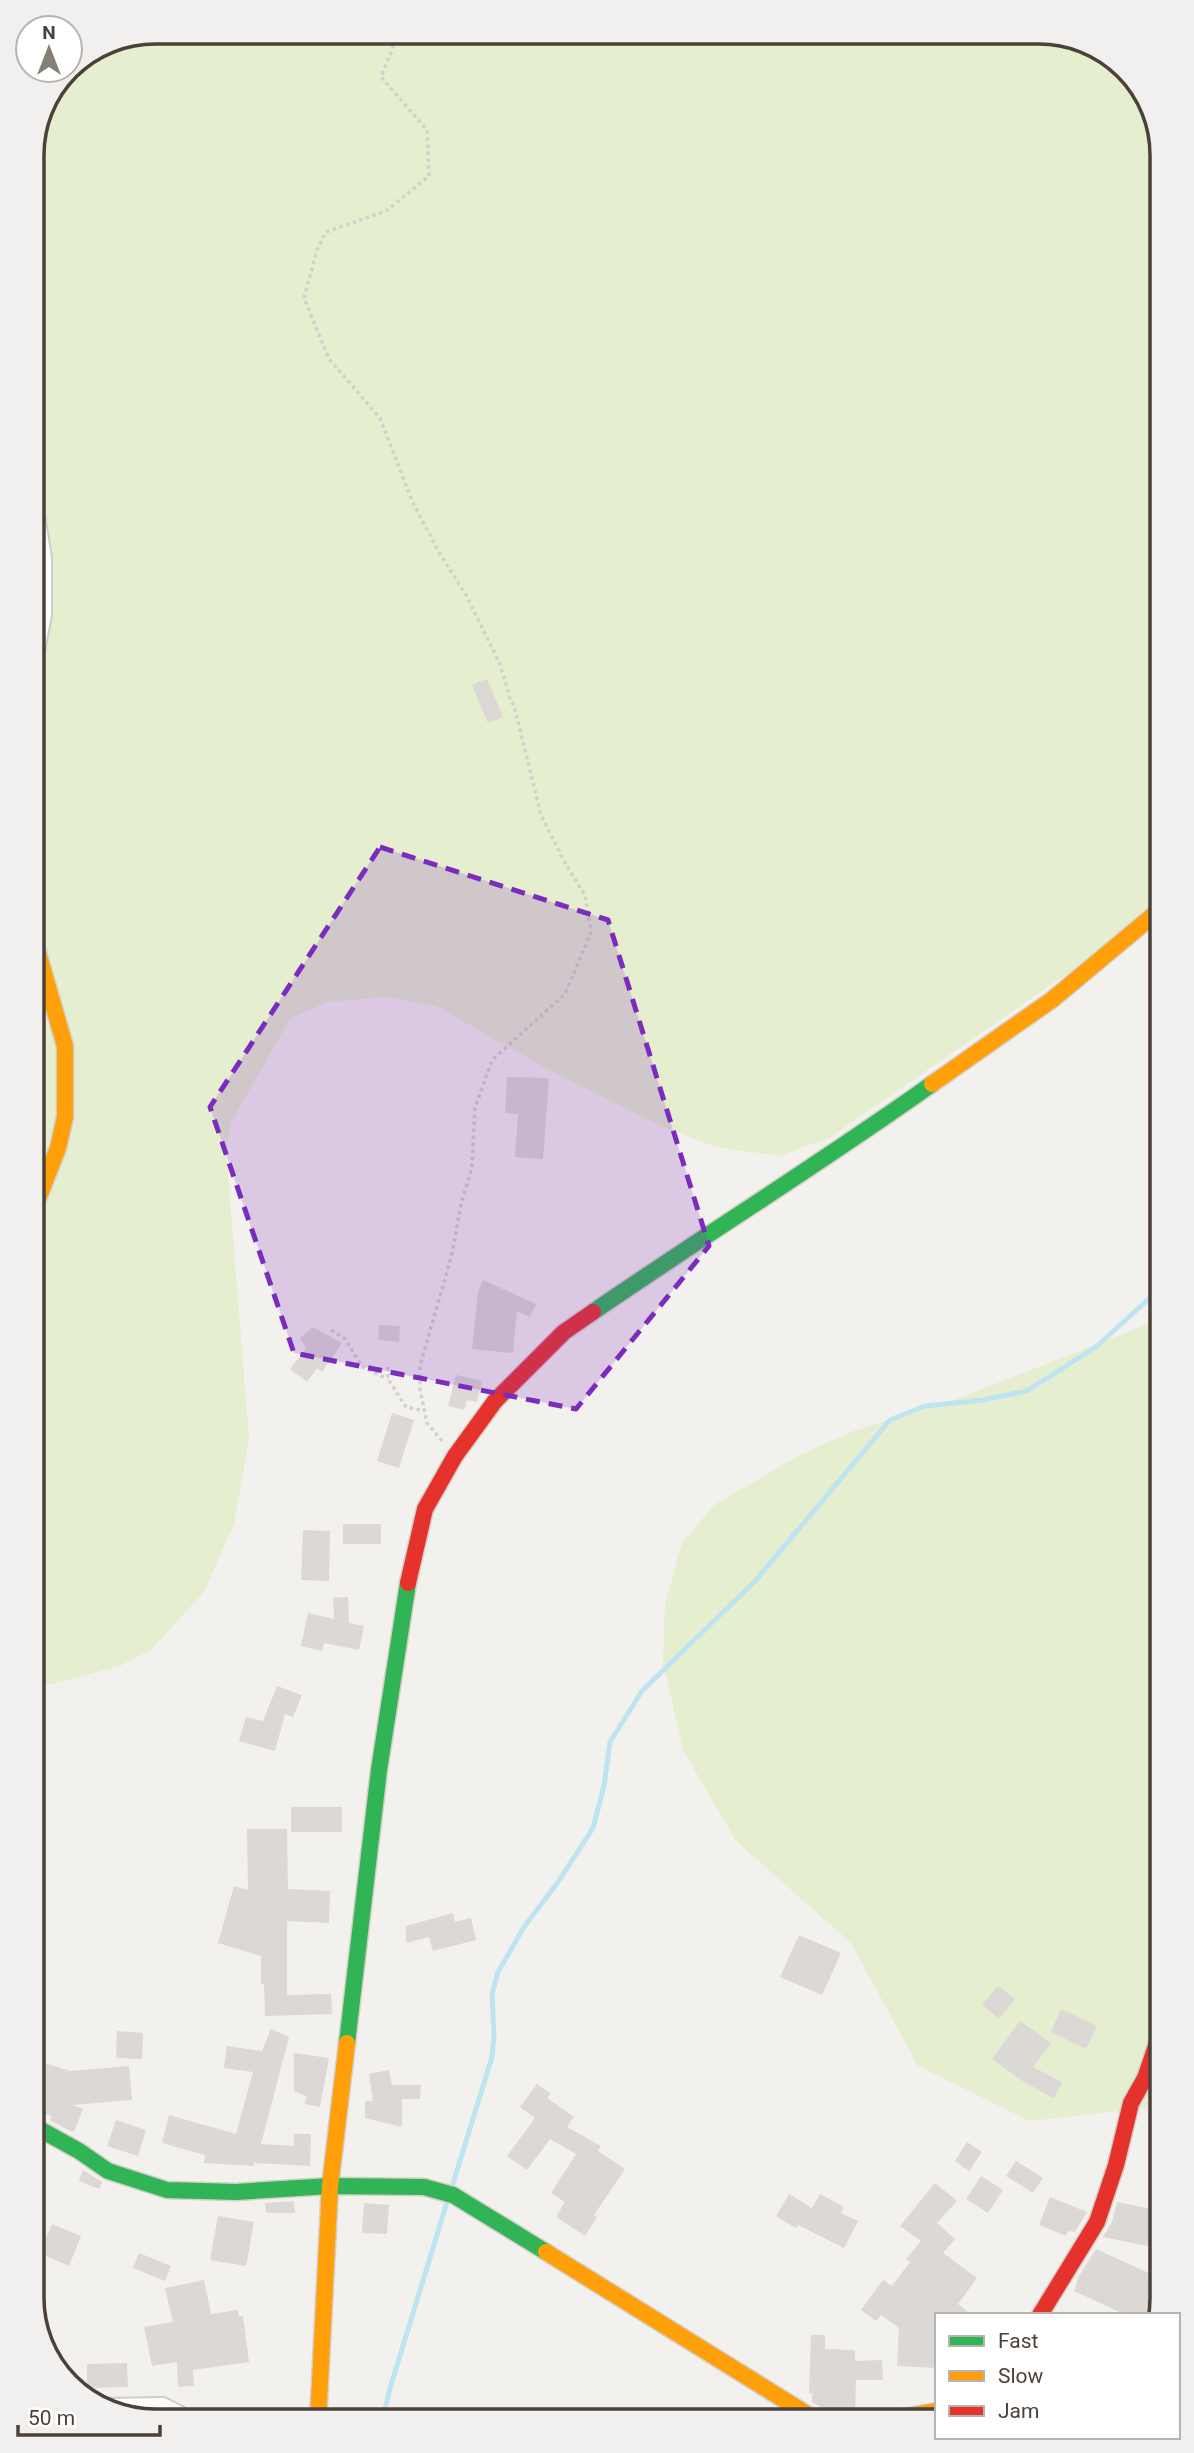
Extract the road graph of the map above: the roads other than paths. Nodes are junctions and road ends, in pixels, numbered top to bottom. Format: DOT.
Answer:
graph roads {
  1 [pos="44,558"];
  2 [pos="44,614"];
  3 [pos="1150,919"];
  4 [pos="44,973"];
  5 [pos="44,1183"];
  6 [pos="1150,2062"];
  7 [pos="44,2132"];
  8 [pos="330,2186"];
  9 [pos="1041,2313"];
  10 [pos="128,2406"];
  11 [pos="171,2409"];
  12 [pos="319,2409"];
  13 [pos="799,2409"];
  1 -- 2 [label="street"];
  3 -- 8 [label="street"];
  4 -- 5 [label="street"];
  6 -- 9 [label="street"];
  7 -- 8 [label="street"];
  8 -- 12 [label="street"];
  8 -- 13 [label="street"];
  10 -- 11 [label="street"];
}
